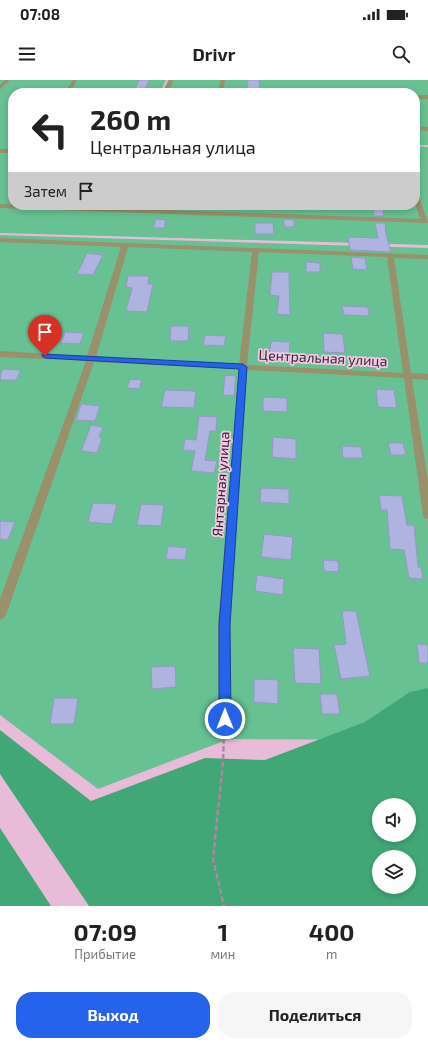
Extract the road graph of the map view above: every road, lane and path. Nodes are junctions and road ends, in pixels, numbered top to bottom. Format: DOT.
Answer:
graph roads {
  1 [pos="8,80"];
  2 [pos="0,88"];
  3 [pos="420,206"];
  4 [pos="120,210"];
  5 [pos="426,221"];
  6 [pos="0,240"];
  7 [pos="125,245"];
  8 [pos="256,251"];
  9 [pos="390,256"];
  10 [pos="428,257"];
  11 [pos="0,354"];
  12 [pos="91,358"];
  13 [pos="243,367"];
  14 [pos="408,376"];
  15 [pos="428,377"];
  16 [pos="428,515"];
  17 [pos="0,615"];
  18 [pos="225,719"];
  19 [pos="224,906"];
  1 -- 2 [label="street"];
  3 -- 5 [label="street"];
  4 -- 5 [label="street"];
  6 -- 7 [label="street"];
  7 -- 8 [label="street"];
  7 -- 12 [label="street"];
  8 -- 9 [label="street"];
  8 -- 13 [label="street, Янтарная улица"];
  9 -- 10 [label="street"];
  9 -- 14 [label="street"];
  11 -- 12 [label="street, Центральная улица"];
  12 -- 13 [label="street, Центральная улица"];
  12 -- 17 [label="street"];
  13 -- 14 [label="street, Центральная улица"];
  13 -- 18 [label="street, Янтарная улица"];
  14 -- 15 [label="street, Центральная улица"];
  14 -- 16 [label="street"];
  18 -- 19 [label="path"];
}
